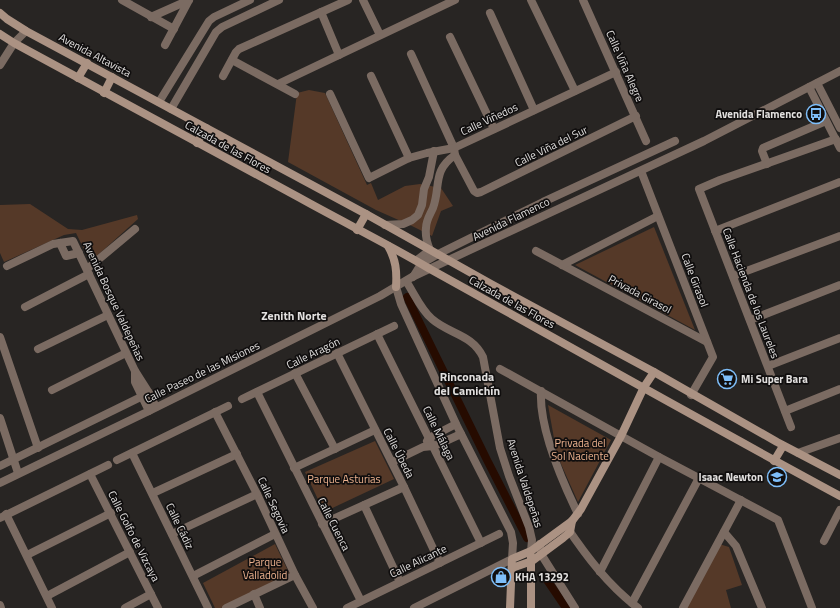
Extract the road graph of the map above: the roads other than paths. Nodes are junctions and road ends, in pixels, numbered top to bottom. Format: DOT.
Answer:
graph roads {
  1 [pos="122,0"];
  2 [pos="189,0"];
  3 [pos="279,0"];
  4 [pos="345,0"];
  5 [pos="363,0"];
  6 [pos="455,0"];
  7 [pos="531,0"];
  8 [pos="583,0"];
  9 [pos="246,1"];
  10 [pos="321,12"];
  11 [pos="0,13"];
  12 [pos="490,13"];
  13 [pos="249,14"];
  14 [pos="151,17"];
  15 [pos="174,29"];
  16 [pos="26,31"];
  17 [pos="0,34"];
  18 [pos="380,35"];
  19 [pos="450,37"];
  20 [pos="14,43"];
  21 [pos="165,45"];
  22 [pos="411,54"];
  23 [pos="339,55"];
  24 [pos="232,60"];
  25 [pos="87,63"];
  26 [pos="0,65"];
  27 [pos="616,72"];
  28 [pos="840,72"];
  29 [pos="112,76"];
  30 [pos="223,76"];
  31 [pos="371,76"];
  32 [pos="78,78"];
  33 [pos="817,83"];
  34 [pos="278,84"];
  35 [pos="809,86"];
  36 [pos="574,91"];
  37 [pos="104,93"];
  38 [pos="295,94"];
  39 [pos="330,94"];
  40 [pos="159,102"];
  41 [pos="171,109"];
  42 [pos="534,110"];
  43 [pos="180,114"];
  44 [pos="636,116"];
  45 [pos="838,119"];
  46 [pos="826,121"];
  47 [pos="206,128"];
  48 [pos="840,128"];
  49 [pos="494,129"];
  50 [pos="836,139"];
  51 [pos="646,141"];
  52 [pos="675,141"];
  53 [pos="197,143"];
  54 [pos="840,148"];
  55 [pos="434,151"];
  56 [pos="454,151"];
  57 [pos="409,158"];
  58 [pos="432,162"];
  59 [pos="768,164"];
  60 [pos="442,167"];
  61 [pos="641,171"];
  62 [pos="840,182"];
  63 [pos="543,202"];
  64 [pos="549,213"];
  65 [pos="366,214"];
  66 [pos="658,216"];
  67 [pos="412,220"];
  68 [pos="385,225"];
  69 [pos="426,228"];
  70 [pos="135,229"];
  71 [pos="357,230"];
  72 [pos="715,231"];
  73 [pos="840,236"];
  74 [pos="60,243"];
  75 [pos="388,246"];
  76 [pos="430,250"];
  77 [pos="536,251"];
  78 [pos="78,253"];
  79 [pos="438,254"];
  80 [pos="449,261"];
  81 [pos="419,262"];
  82 [pos="562,265"];
  83 [pos="7,266"];
  84 [pos="430,269"];
  85 [pos="88,272"];
  86 [pos="733,276"];
  87 [pos="409,279"];
  88 [pos="840,285"];
  89 [pos="396,287"];
  90 [pos="25,307"];
  91 [pos="108,315"];
  92 [pos="750,320"];
  93 [pos="394,326"];
  94 [pos="377,334"];
  95 [pos="0,337"];
  96 [pos="840,338"];
  97 [pos="707,342"];
  98 [pos="38,349"];
  99 [pos="126,353"];
  100 [pos="337,353"];
  101 [pos="768,366"];
  102 [pos="500,369"];
  103 [pos="654,372"];
  104 [pos="296,373"];
  105 [pos="644,387"];
  106 [pos="840,389"];
  107 [pos="52,390"];
  108 [pos="541,391"];
  109 [pos="257,392"];
  110 [pos="146,395"];
  111 [pos="691,395"];
  112 [pos="242,399"];
  113 [pos="228,406"];
  114 [pos="152,409"];
  115 [pos="785,411"];
  116 [pos="215,412"];
  117 [pos="0,418"];
  118 [pos="456,424"];
  119 [pos="791,427"];
  120 [pos="375,430"];
  121 [pos="461,434"];
  122 [pos="620,436"];
  123 [pos="429,438"];
  124 [pos="840,438"];
  125 [pos="433,446"];
  126 [pos="783,446"];
  127 [pos="423,447"];
  128 [pos="38,448"];
  129 [pos="335,449"];
  130 [pos="132,453"];
  131 [pos="237,454"];
  132 [pos="798,454"];
  133 [pos="659,458"];
  134 [pos="14,460"];
  135 [pos="117,460"];
  136 [pos="774,461"];
  137 [pos="392,462"];
  138 [pos="108,465"];
  139 [pos="0,466"];
  140 [pos="294,468"];
  141 [pos="18,474"];
  142 [pos="90,474"];
  143 [pos="840,475"];
  144 [pos="699,478"];
  145 [pos="0,483"];
  146 [pos="404,487"];
  147 [pos="153,493"];
  148 [pos="257,494"];
  149 [pos="840,496"];
  150 [pos="740,500"];
  151 [pos="364,505"];
  152 [pos="840,510"];
  153 [pos="110,513"];
  154 [pos="578,514"];
  155 [pos="3,516"];
  156 [pos="322,524"];
  157 [pos="569,526"];
  158 [pos="724,532"];
  159 [pos="172,534"];
  160 [pos="275,534"];
  161 [pos="499,534"];
  162 [pos="824,541"];
  163 [pos="481,543"];
  164 [pos="540,544"];
  165 [pos="531,551"];
  166 [pos="130,552"];
  167 [pos="541,554"];
  168 [pos="27,555"];
  169 [pos="512,560"];
  170 [pos="532,561"];
  171 [pos="440,563"];
  172 [pos="498,568"];
  173 [pos="512,568"];
  174 [pos="600,572"];
  175 [pos="295,575"];
  176 [pos="193,576"];
  177 [pos="400,582"];
  178 [pos="151,594"];
  179 [pos="254,594"];
  180 [pos="47,596"];
  181 [pos="361,601"];
  182 [pos="0,605"];
  183 [pos="635,606"];
  184 [pos="1,608"];
  185 [pos="52,608"];
  186 [pos="125,608"];
  187 [pos="158,608"];
  188 [pos="208,608"];
  189 [pos="226,608"];
  190 [pos="260,608"];
  191 [pos="313,608"];
  192 [pos="348,608"];
  193 [pos="414,608"];
  194 [pos="510,608"];
  195 [pos="531,608"];
  196 [pos="575,608"];
  197 [pos="683,608"];
  198 [pos="762,608"];
  199 [pos="812,608"];
  1 -- 14 [label="street"];
  2 -- 14 [label="street"];
  2 -- 15 [label="street"];
  3 -- 13 [label="street"];
  4 -- 10 [label="street"];
  5 -- 18 [label="street"];
  6 -- 18 [label="street"];
  7 -- 36 [label="street"];
  8 -- 27 [label="street, Calle Viña Alegre"];
  9 -- 13 [label="street"];
  9 -- 40 [label="street"];
  10 -- 23 [label="street"];
  10 -- 24 [label="street"];
  11 -- 16 [label="street, Avenida Altavista"];
  12 -- 42 [label="street"];
  13 -- 41 [label="street"];
  14 -- 15 [label="street"];
  15 -- 21 [label="street"];
  16 -- 20 [label="street"];
  16 -- 25 [label="street, Avenida Altavista"];
  17 -- 20 [label="street"];
  18 -- 23 [label="street"];
  19 -- 49 [label="street"];
  20 -- 26 [label="street"];
  20 -- 32 [label="street"];
  22 -- 56 [label="street"];
  23 -- 34 [label="street"];
  24 -- 30 [label="street"];
  24 -- 34 [label="street"];
  25 -- 29 [label="street, Avenida Altavista"];
  25 -- 32 [label="street"];
  27 -- 36 [label="street, Calle Viñedos"];
  27 -- 44 [label="street, Calle Viña Alegre"];
  28 -- 33 [label="street, Avenida Flamenco"];
  29 -- 37 [label="street"];
  29 -- 40 [label="street, Avenida Altavista"];
  31 -- 57 [label="street"];
  32 -- 37 [label="street"];
  33 -- 35 [label="street, Avenida Flamenco"];
  33 -- 45 [label="street"];
  34 -- 38 [label="street"];
  35 -- 46 [label="street"];
  35 -- 61 [label="street, Avenida Flamenco"];
  36 -- 42 [label="street, Calle Viñedos"];
  37 -- 53 [label="street, Calzada de las Flores"];
  39 -- 57 [label="street, Calle Viñedos"];
  40 -- 41 [label="street, Avenida Altavista"];
  41 -- 43 [label="street, Avenida Altavista"];
  42 -- 49 [label="street, Calle Viñedos"];
  43 -- 47 [label="street, Calzada de las Flores"];
  44 -- 51 [label="street, Calle Viña Alegre"];
  44 -- 56 [label="street, Calle Viña del Sur"];
  45 -- 48 [label="street"];
  46 -- 50 [label="street"];
  46 -- 59 [label="street"];
  47 -- 53 [label="street"];
  47 -- 65 [label="street, Calzada de las Flores"];
  49 -- 56 [label="street, Calle Viñedos"];
  50 -- 54 [label="street"];
  50 -- 59 [label="street"];
  52 -- 63 [label="street, Avenida Flamenco"];
  53 -- 71 [label="street, Calzada de las Flores"];
  55 -- 56 [label="street, Calle Viñedos"];
  55 -- 57 [label="street, Calle Viñedos"];
  55 -- 58 [label="street"];
  56 -- 60 [label="street"];
  58 -- 60 [label="street"];
  58 -- 67 [label="street"];
  59 -- 72 [label="street, Calle Hacienda de los Laureles"];
  60 -- 69 [label="street"];
  61 -- 64 [label="street, Avenida Flamenco"];
  61 -- 66 [label="street, Calle Girasol"];
  62 -- 72 [label="street"];
  63 -- 64 [label="street"];
  63 -- 79 [label="street, Avenida Flamenco"];
  64 -- 80 [label="street, Avenida Flamenco"];
  65 -- 68 [label="street, Calzada de las Flores"];
  65 -- 71 [label="street"];
  66 -- 82 [label="street"];
  66 -- 97 [label="street, Calle Girasol"];
  67 -- 68 [label="street"];
  67 -- 69 [label="street"];
  68 -- 76 [label="street, Calzada de las Flores"];
  69 -- 76 [label="street"];
  70 -- 85 [label="street"];
  71 -- 75 [label="street, Calzada de las Flores"];
  72 -- 86 [label="street, Calle Hacienda de los Laureles"];
  73 -- 86 [label="street"];
  74 -- 78 [label="street, Avenida Bosque Valdepeñas"];
  74 -- 78 [label="street"];
  74 -- 83 [label="street"];
  75 -- 81 [label="street, Calzada de las Flores"];
  75 -- 89 [label="street"];
  76 -- 79 [label="street, Calzada de las Flores"];
  76 -- 81 [label="street"];
  77 -- 82 [label="street, Privada Girasol"];
  78 -- 85 [label="street, Avenida Bosque Valdepeñas"];
  79 -- 80 [label="street, Calzada de las Flores"];
  79 -- 81 [label="street, Avenida Flamenco"];
  80 -- 84 [label="street, Avenida Flamenco"];
  80 -- 103 [label="street, Calzada de las Flores"];
  81 -- 84 [label="street, Calzada de las Flores"];
  81 -- 87 [label="street, Calle Paseo de las Misiones"];
  82 -- 97 [label="street, Privada Girasol"];
  84 -- 87 [label="street, Calle Paseo de las Misiones"];
  84 -- 105 [label="street, Calzada de las Flores"];
  85 -- 90 [label="street"];
  85 -- 91 [label="street, Avenida Bosque Valdepeñas"];
  86 -- 92 [label="street, Calle Hacienda de los Laureles"];
  87 -- 89 [label="street, Calle Paseo de las Misiones"];
  87 -- 165 [label="street, Avenida Valdepeñas"];
  88 -- 92 [label="street"];
  89 -- 114 [label="street, Calle Paseo de las Misiones"];
  89 -- 118 [label="street"];
  91 -- 98 [label="street"];
  91 -- 99 [label="street, Avenida Bosque Valdepeñas"];
  92 -- 101 [label="street, Calle Hacienda de los Laureles"];
  93 -- 94 [label="street, Calle Aragón"];
  94 -- 100 [label="street, Calle Aragón"];
  94 -- 123 [label="street, Calle Málaga"];
  95 -- 128 [label="street"];
  96 -- 101 [label="street"];
  97 -- 111 [label="street, Calle Girasol"];
  99 -- 107 [label="street"];
  99 -- 110 [label="street, Avenida Bosque Valdepeñas"];
  100 -- 104 [label="street, Calle Aragón"];
  100 -- 120 [label="street, Calle Úbeda"];
  101 -- 115 [label="street, Calle Hacienda de los Laureles"];
  102 -- 108 [label="street"];
  103 -- 105 [label="street"];
  103 -- 111 [label="street, Calzada de las Flores"];
  104 -- 109 [label="street, Calle Aragón"];
  104 -- 129 [label="street"];
  105 -- 122 [label="street"];
  105 -- 136 [label="street, Calzada de las Flores"];
  106 -- 115 [label="street"];
  108 -- 122 [label="street"];
  108 -- 154 [label="street"];
  109 -- 112 [label="street, Calle Aragón"];
  109 -- 140 [label="street, Calle Cuenca"];
  110 -- 114 [label="street, Avenida Bosque Valdepeñas"];
  110 -- 128 [label="street"];
  111 -- 126 [label="street, Calzada de las Flores"];
  113 -- 116 [label="street"];
  114 -- 141 [label="street, Calle Paseo de las Misiones"];
  115 -- 119 [label="street, Calle Hacienda de los Laureles"];
  116 -- 130 [label="street"];
  116 -- 131 [label="street, Calle Segovia"];
  117 -- 134 [label="street"];
  118 -- 121 [label="street"];
  118 -- 123 [label="street"];
  120 -- 129 [label="street"];
  120 -- 137 [label="street, Calle Úbeda"];
  121 -- 125 [label="street"];
  121 -- 169 [label="street"];
  122 -- 133 [label="street"];
  122 -- 154 [label="street"];
  123 -- 125 [label="street, Calle Málaga"];
  123 -- 127 [label="street"];
  124 -- 132 [label="street"];
  125 -- 127 [label="street"];
  125 -- 163 [label="street, Calle Málaga"];
  126 -- 132 [label="street, Calzada de las Flores"];
  126 -- 136 [label="street"];
  127 -- 137 [label="street"];
  128 -- 134 [label="street"];
  129 -- 140 [label="street"];
  130 -- 135 [label="street"];
  130 -- 147 [label="street, Calle Cádiz"];
  131 -- 147 [label="street"];
  131 -- 148 [label="street, Calle Segovia"];
  132 -- 143 [label="street, Calzada de las Flores"];
  133 -- 144 [label="street"];
  133 -- 174 [label="street"];
  134 -- 139 [label="street"];
  134 -- 141 [label="street"];
  136 -- 149 [label="street, Calzada de las Flores"];
  137 -- 146 [label="street, Calle Úbeda"];
  138 -- 142 [label="street"];
  140 -- 156 [label="street, Calle Cuenca"];
  141 -- 145 [label="street, Calle Paseo de las Misiones"];
  142 -- 153 [label="street, Calle Golfo de Vizcaya"];
  142 -- 155 [label="street"];
  144 -- 150 [label="street"];
  144 -- 183 [label="street"];
  146 -- 151 [label="street"];
  146 -- 171 [label="street, Calle Úbeda"];
  147 -- 159 [label="street, Calle Cádiz"];
  148 -- 159 [label="street"];
  148 -- 160 [label="street, Calle Segovia"];
  150 -- 158 [label="street"];
  150 -- 199 [label="street"];
  151 -- 156 [label="street"];
  151 -- 177 [label="street"];
  152 -- 162 [label="street"];
  153 -- 166 [label="street, Calle Golfo de Vizcaya"];
  153 -- 168 [label="street"];
  154 -- 157 [label="street"];
  155 -- 168 [label="street"];
  156 -- 181 [label="street, Calle Cuenca"];
  157 -- 164 [label="street"];
  157 -- 167 [label="street"];
  157 -- 174 [label="street"];
  158 -- 197 [label="street"];
  158 -- 198 [label="street"];
  159 -- 176 [label="street, Calle Cádiz"];
  160 -- 175 [label="street, Calle Segovia"];
  160 -- 176 [label="street"];
  161 -- 163 [label="street, Calle Alicante"];
  163 -- 171 [label="street, Calle Alicante"];
  164 -- 165 [label="street"];
  164 -- 167 [label="street"];
  165 -- 169 [label="street"];
  165 -- 170 [label="street, Avenida Valdepeñas"];
  166 -- 178 [label="street, Calle Golfo de Vizcaya"];
  166 -- 180 [label="street"];
  167 -- 170 [label="street"];
  167 -- 196 [label="street"];
  168 -- 180 [label="street"];
  169 -- 172 [label="street"];
  169 -- 173 [label="street"];
  170 -- 173 [label="street"];
  170 -- 195 [label="street, Avenida Valdepeñas"];
  171 -- 177 [label="street, Calle Alicante"];
  172 -- 173 [label="street"];
  172 -- 193 [label="street"];
  173 -- 194 [label="street"];
  174 -- 183 [label="street"];
  175 -- 179 [label="street"];
  175 -- 191 [label="street, Calle Segovia"];
  176 -- 188 [label="street, Calle Cádiz"];
  177 -- 181 [label="street, Calle Alicante"];
  178 -- 186 [label="street"];
  178 -- 187 [label="street, Calle Golfo de Vizcaya"];
  179 -- 189 [label="street"];
  179 -- 190 [label="street"];
  180 -- 185 [label="street"];
  181 -- 192 [label="street, Calle Alicante"];
  182 -- 184 [label="street"];
}
